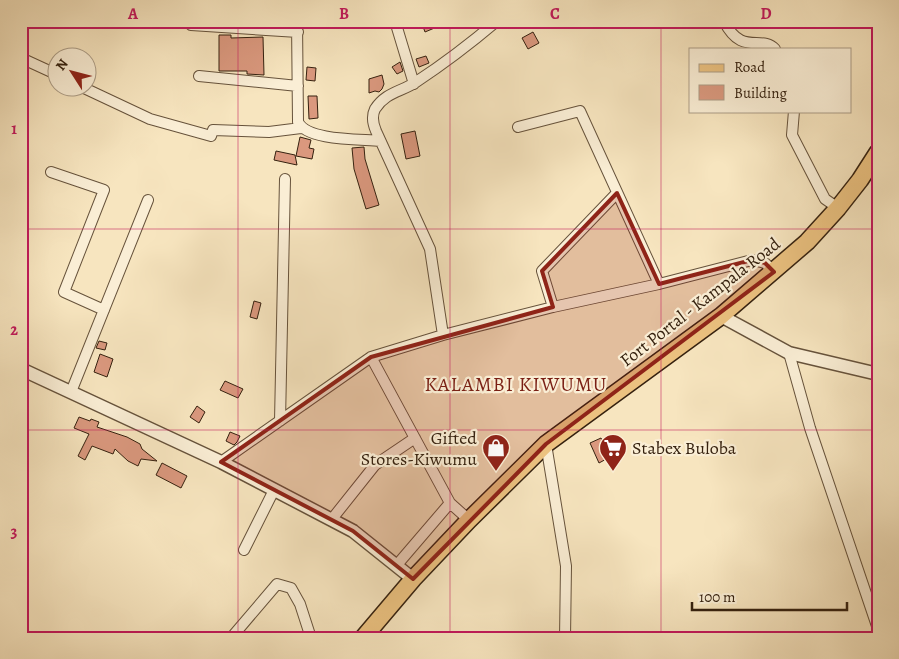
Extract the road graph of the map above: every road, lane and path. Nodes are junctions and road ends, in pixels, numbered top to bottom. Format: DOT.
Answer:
graph roads {
  1 [pos="298,21"];
  2 [pos="396,21"];
  3 [pos="497,21"];
  4 [pos="724,21"];
  5 [pos="191,25"];
  6 [pos="298,32"];
  7 [pos="774,48"];
  8 [pos="21,58"];
  9 [pos="48,70"];
  10 [pos="199,76"];
  11 [pos="414,84"];
  12 [pos="298,86"];
  13 [pos="98,95"];
  14 [pos="794,112"];
  15 [pos="518,127"];
  16 [pos="301,128"];
  17 [pos="380,141"];
  18 [pos="878,152"];
  19 [pos="51,172"];
  20 [pos="285,180"];
  21 [pos="617,192"];
  22 [pos="148,200"];
  23 [pos="838,208"];
  24 [pos="774,272"];
  25 [pos="659,284"];
  26 [pos="553,307"];
  27 [pos="104,310"];
  28 [pos="720,316"];
  29 [pos="444,335"];
  30 [pos="789,353"];
  31 [pos="371,357"];
  32 [pos="21,369"];
  33 [pos="878,374"];
  34 [pos="71,392"];
  35 [pos="280,421"];
  36 [pos="415,438"];
  37 [pos="546,444"];
  38 [pos="222,462"];
  39 [pos="274,490"];
  40 [pos="450,503"];
  41 [pos="332,520"];
  42 [pos="469,520"];
  43 [pos="244,550"];
  44 [pos="396,566"];
  45 [pos="413,579"];
  46 [pos="878,629"];
  47 [pos="231,638"];
  48 [pos="311,638"];
  49 [pos="363,638"];
  50 [pos="565,638"];
  1 -- 6 [label="street"];
  2 -- 11 [label="street"];
  3 -- 11 [label="street"];
  4 -- 7 [label="street"];
  5 -- 6 [label="street"];
  6 -- 12 [label="street"];
  8 -- 9 [label="street"];
  10 -- 12 [label="street"];
  11 -- 17 [label="street"];
  12 -- 16 [label="street"];
  13 -- 16 [label="street"];
  14 -- 23 [label="street"];
  15 -- 21 [label="street"];
  16 -- 17 [label="street"];
  17 -- 29 [label="street"];
  18 -- 23 [label="main road, Fort Portal - Kampala Road"];
  19 -- 27 [label="street"];
  20 -- 35 [label="street"];
  21 -- 25 [label="street"];
  21 -- 26 [label="street"];
  22 -- 27 [label="street"];
  23 -- 24 [label="main road, Fort Portal - Kampala Road"];
  24 -- 25 [label="street"];
  24 -- 28 [label="main road, Fort Portal - Kampala Road"];
  25 -- 26 [label="street"];
  26 -- 29 [label="street"];
  27 -- 34 [label="street"];
  28 -- 30 [label="street"];
  28 -- 37 [label="main road, Fort Portal - Kampala Road"];
  29 -- 31 [label="street"];
  30 -- 33 [label="street"];
  30 -- 46 [label="street"];
  31 -- 35 [label="street"];
  31 -- 36 [label="street"];
  32 -- 34 [label="street"];
  34 -- 38 [label="street"];
  35 -- 38 [label="street"];
  36 -- 40 [label="street"];
  36 -- 41 [label="street"];
  37 -- 42 [label="main road, Fort Portal - Kampala Road"];
  37 -- 50 [label="street"];
  38 -- 39 [label="street"];
  39 -- 41 [label="street"];
  39 -- 43 [label="street"];
  40 -- 42 [label="street"];
  40 -- 44 [label="street"];
  41 -- 44 [label="street"];
  42 -- 45 [label="main road, Fort Portal - Kampala Road"];
  44 -- 45 [label="street"];
  45 -- 49 [label="main road, Fort Portal - Kampala Road"];
  47 -- 48 [label="street"];
}
